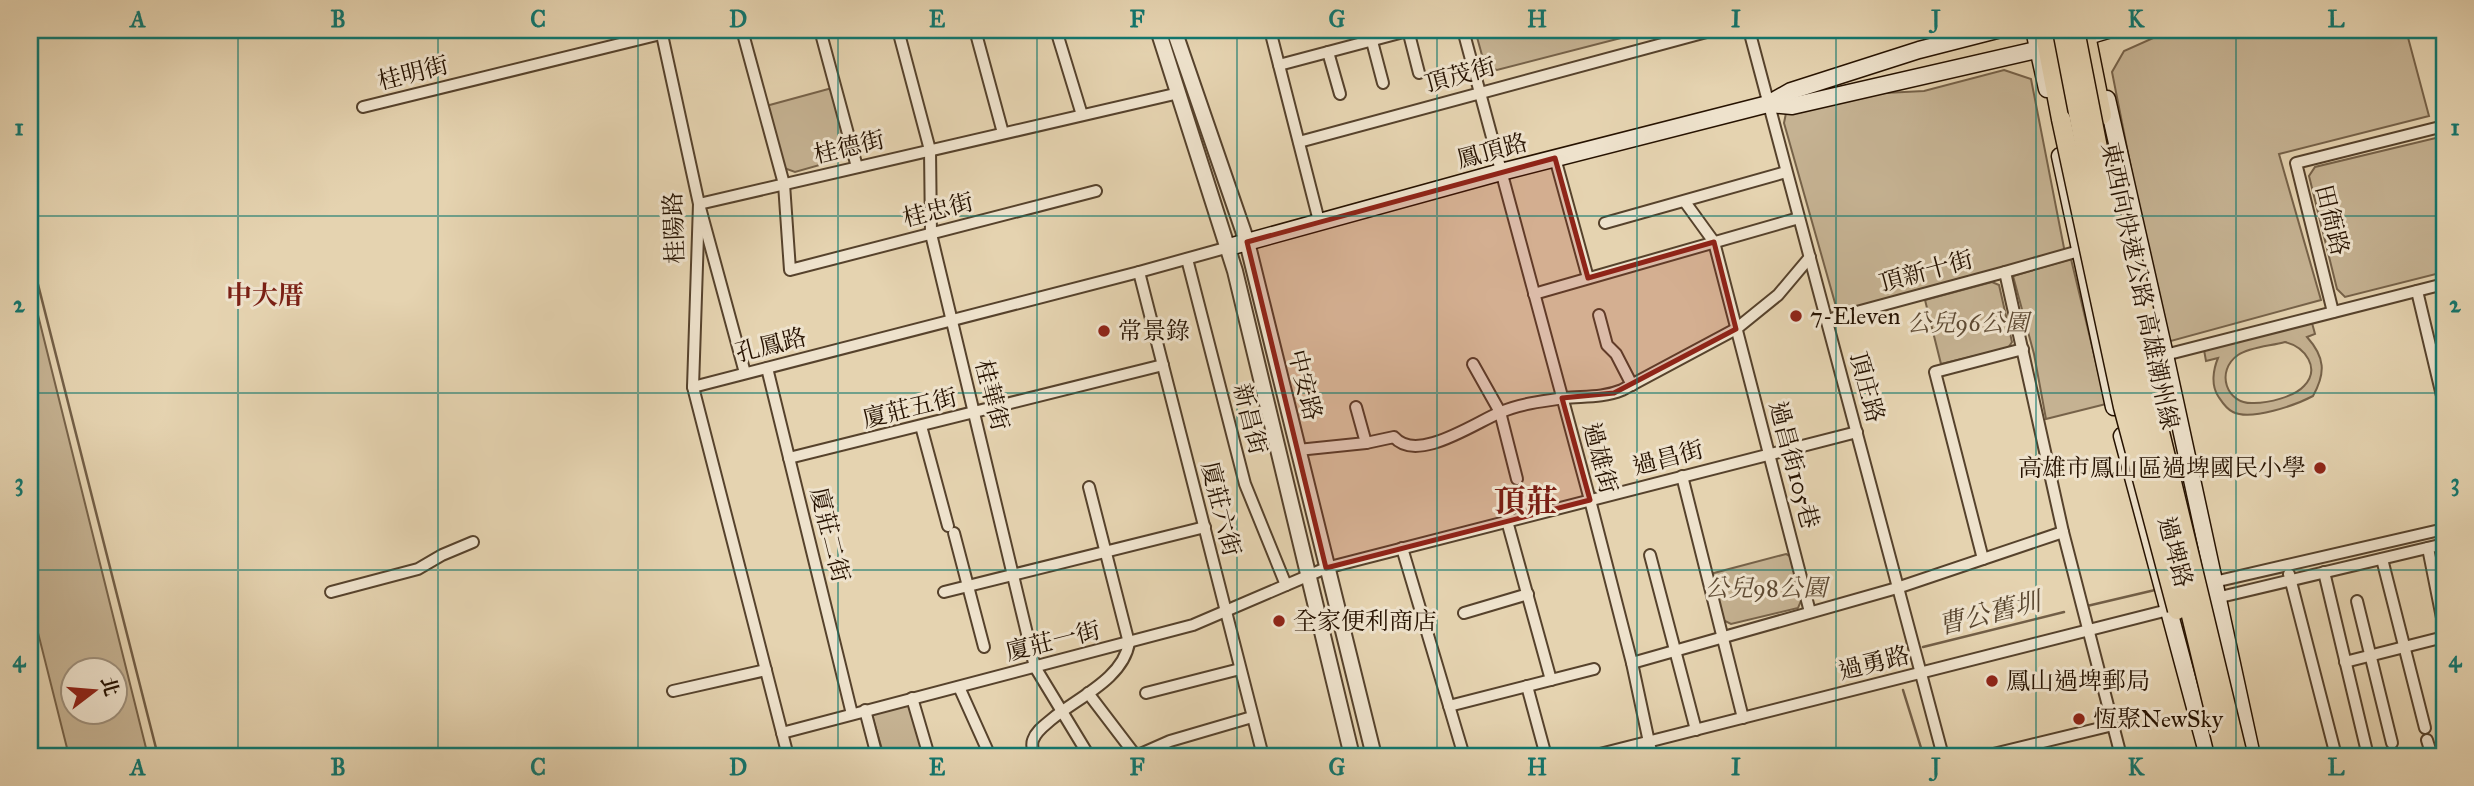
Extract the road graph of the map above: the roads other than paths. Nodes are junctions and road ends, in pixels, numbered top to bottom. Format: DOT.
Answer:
graph roads {
  1 [pos="677,30"];
  2 [pos="742,30"];
  3 [pos="820,30"];
  4 [pos="898,30"];
  5 [pos="975,30"];
  6 [pos="1056,30"];
  7 [pos="1158,30"];
  8 [pos="1174,30"];
  9 [pos="1270,30"];
  10 [pos="1409,30"];
  11 [pos="1464,30"];
  12 [pos="1714,30"];
  13 [pos="1749,30"];
  14 [pos="1997,30"];
  15 [pos="2034,30"];
  16 [pos="2062,30"];
  17 [pos="662,32"];
  18 [pos="2090,32"];
  19 [pos="1370,35"];
  20 [pos="2043,42"];
  21 [pos="1328,52"];
  22 [pos="1279,65"];
  23 [pos="1419,73"];
  24 [pos="1383,83"];
  25 [pos="1480,91"];
  26 [pos="1179,93"];
  27 [pos="1339,94"];
  28 [pos="1768,104"];
  29 [pos="363,107"];
  30 [pos="1082,115"];
  31 [pos="2444,126"];
  32 [pos="1003,133"];
  33 [pos="1299,142"];
  34 [pos="930,150"];
  35 [pos="1555,158"];
  36 [pos="857,167"];
  37 [pos="1501,172"];
  38 [pos="1786,172"];
  39 [pos="784,184"];
  40 [pos="1096,191"];
  41 [pos="1685,202"];
  42 [pos="699,204"];
  43 [pos="1799,218"];
  44 [pos="1319,221"];
  45 [pos="1605,223"];
  46 [pos="931,234"];
  47 [pos="1247,242"];
  48 [pos="1714,242"];
  49 [pos="1229,247"];
  50 [pos="2079,251"];
  51 [pos="1810,257"];
  52 [pos="1187,259"];
  53 [pos="1139,272"];
  54 [pos="2005,272"];
  55 [pos="1588,278"];
  56 [pos="2444,284"];
  57 [pos="2417,291"];
  58 [pos="1534,294"];
  59 [pos="2333,312"];
  60 [pos="1599,315"];
  61 [pos="952,320"];
  62 [pos="1827,320"];
  63 [pos="1735,329"];
  64 [pos="2023,349"];
  65 [pos="2165,355"];
  66 [pos="1473,364"];
  67 [pos="1163,365"];
  68 [pos="766,368"];
  69 [pos="745,373"];
  70 [pos="1632,385"];
  71 [pos="693,387"];
  72 [pos="1562,398"];
  73 [pos="2444,404"];
  74 [pos="1356,407"];
  75 [pos="1500,412"];
  76 [pos="975,413"];
  77 [pos="921,426"];
  78 [pos="1857,432"];
  79 [pos="1366,443"];
  80 [pos="1298,450"];
  81 [pos="1769,453"];
  82 [pos="789,458"];
  83 [pos="1682,476"];
  84 [pos="1517,479"];
  85 [pos="1089,487"];
  86 [pos="1590,500"];
  87 [pos="1507,521"];
  88 [pos="1205,527"];
  89 [pos="2444,529"];
  90 [pos="2063,532"];
  91 [pos="473,542"];
  92 [pos="2444,544"];
  93 [pos="1402,548"];
  94 [pos="2428,548"];
  95 [pos="1106,551"];
  96 [pos="1650,555"];
  97 [pos="1983,559"];
  98 [pos="2382,559"];
  99 [pos="2286,564"];
  100 [pos="1326,568"];
  101 [pos="2324,572"];
  102 [pos="1014,574"];
  103 [pos="1309,575"];
  104 [pos="2290,580"];
  105 [pos="1286,585"];
  106 [pos="968,586"];
  107 [pos="1897,588"];
  108 [pos="2215,590"];
  109 [pos="331,592"];
  110 [pos="944,592"];
  111 [pos="1528,594"];
  112 [pos="2357,601"];
  113 [pos="2167,610"];
  114 [pos="1226,612"];
  115 [pos="1464,612"];
  116 [pos="1810,612"];
  117 [pos="2444,628"];
  118 [pos="2088,631"];
  119 [pos="1723,637"];
  120 [pos="2444,637"];
  121 [pos="1129,643"];
  122 [pos="2404,646"];
  123 [pos="984,647"];
  124 [pos="1674,651"];
  125 [pos="2370,655"];
  126 [pos="2345,662"];
  127 [pos="1632,663"];
  128 [pos="1035,667"];
  129 [pos="1240,669"];
  130 [pos="1594,669"];
  131 [pos="766,670"];
  132 [pos="1920,674"];
  133 [pos="1551,680"];
  134 [pos="1527,686"];
  135 [pos="959,687"];
  136 [pos="673,691"];
  137 [pos="1088,693"];
  138 [pos="1146,693"];
  139 [pos="912,698"];
  140 [pos="1449,706"];
  141 [pos="865,710"];
  142 [pos="1061,711"];
  143 [pos="852,714"];
  144 [pos="1252,717"];
  145 [pos="1743,718"];
  146 [pos="2113,725"];
  147 [pos="1696,730"];
  148 [pos="782,733"];
  149 [pos="1649,742"];
  150 [pos="2392,743"];
  151 [pos="2033,751"];
  152 [pos="2335,752"];
  153 [pos="1373,753"];
  154 [pos="788,756"];
  155 [pos="877,756"];
  156 [pos="929,756"];
  157 [pos="990,756"];
  158 [pos="1034,756"];
  159 [pos="1089,756"];
  160 [pos="1136,756"];
  161 [pos="1263,756"];
  162 [pos="1351,756"];
  163 [pos="1464,756"];
  164 [pos="1546,756"];
  165 [pos="1591,756"];
  166 [pos="1651,756"];
  167 [pos="1942,756"];
  168 [pos="1985,756"];
  169 [pos="2121,756"];
  170 [pos="2208,756"];
  171 [pos="2223,756"];
  172 [pos="2239,756"];
  173 [pos="2252,756"];
  174 [pos="2368,756"];
  175 [pos="2431,756"];
  1 -- 17 [label="street, 桂明街"];
  2 -- 39 [label="street"];
  3 -- 36 [label="street"];
  4 -- 34 [label="street, 桂華街"];
  5 -- 32 [label="street"];
  6 -- 30 [label="street"];
  7 -- 26 [label="street, 中安路"];
  8 -- 47 [label="street, 中安路"];
  9 -- 22 [label="street"];
  10 -- 19 [label="street"];
  10 -- 23 [label="street"];
  11 -- 25 [label="street, 過雄街"];
  12 -- 25 [label="street, 頂茂街"];
  13 -- 28 [label="street, 頂庄路"];
  14 -- 28 [label="main road, 鳳頂路"];
  15 -- 20 [label="main road, 過埤路"];
  16 -- 171 [label="highway, 東西向快速公路 高雄潮州線, bridge"];
  17 -- 29 [label="street, 桂明街"];
  17 -- 42 [label="street, 桂陽路"];
  18 -- 20 [label="main road, 鳳頂路"];
  18 -- 65 [label="main road, 過埤路"];
  18 -- 172 [label="highway, bridge"];
  18 -- 172 [label="highway, 東西向快速公路 高雄潮州線, bridge"];
  19 -- 21 [label="street"];
  19 -- 24 [label="street"];
  20 -- 28 [label="main road, 鳳頂路"];
  20 -- 50 [label="main road, 過埤路"];
  20 -- 171 [label="highway, bridge"];
  21 -- 22 [label="street"];
  21 -- 27 [label="street"];
  22 -- 33 [label="street"];
  25 -- 33 [label="street, 頂茂街"];
  25 -- 37 [label="street, 過雄街"];
  26 -- 30 [label="street, 桂德街"];
  26 -- 49 [label="street, 中安路"];
  28 -- 35 [label="main road, 鳳頂路"];
  28 -- 38 [label="street, 頂庄路"];
  30 -- 32 [label="street, 桂德街"];
  31 -- 59 [label="street, 田衙路"];
  32 -- 34 [label="street, 桂德街"];
  33 -- 44 [label="street"];
  34 -- 36 [label="street, 桂德街"];
  34 -- 46 [label="street, 桂華街"];
  35 -- 37 [label="main road, 鳳頂路"];
  35 -- 55 [label="street"];
  36 -- 39 [label="street, 桂德街"];
  37 -- 44 [label="main road, 鳳頂路"];
  37 -- 58 [label="street, 過雄街"];
  38 -- 41 [label="street"];
  38 -- 43 [label="street, 頂庄路"];
  39 -- 42 [label="street, 桂德街"];
  39 -- 46 [label="street, 桂忠街"];
  40 -- 46 [label="street, 桂忠街"];
  41 -- 45 [label="street"];
  41 -- 48 [label="street"];
  42 -- 69 [label="street"];
  42 -- 71 [label="street, 桂陽路"];
  43 -- 48 [label="street"];
  43 -- 51 [label="street, 頂庄路"];
  44 -- 47 [label="main road, 鳳頂路"];
  46 -- 61 [label="street, 桂華街"];
  47 -- 49 [label="main road, 鳳頂路"];
  47 -- 80 [label="street, 中安路"];
  48 -- 55 [label="street"];
  48 -- 63 [label="street, 過昌街105巷"];
  49 -- 52 [label="street, 孔鳳路"];
  49 -- 103 [label="street, 中安路"];
  50 -- 54 [label="street"];
  50 -- 113 [label="main road, 過埤路"];
  51 -- 62 [label="street, 頂庄路"];
  51 -- 63 [label="street"];
  52 -- 53 [label="street, 孔鳳路"];
  52 -- 105 [label="street, 新昌街"];
  53 -- 61 [label="street, 孔鳳路"];
  53 -- 67 [label="street, 廈莊六街"];
  54 -- 62 [label="street, 頂新十街"];
  54 -- 64 [label="street, 頂新十街"];
  55 -- 58 [label="street"];
  56 -- 57 [label="street"];
  57 -- 59 [label="street"];
  57 -- 73 [label="street"];
  58 -- 72 [label="street, 過雄街"];
  59 -- 65 [label="street"];
  60 -- 70 [label="street"];
  61 -- 68 [label="street, 孔鳳路"];
  61 -- 76 [label="street, 桂華街"];
  62 -- 78 [label="street, 頂庄路"];
  63 -- 70 [label="street"];
  63 -- 81 [label="street, 過昌街105巷"];
  64 -- 90 [label="street, 頂新十街"];
  64 -- 97 [label="street"];
  65 -- 108 [label="main road, 過埤路"];
  66 -- 75 [label="street"];
  67 -- 76 [label="street, 廈莊五街"];
  67 -- 88 [label="street, 廈莊六街"];
  68 -- 69 [label="street, 孔鳳路"];
  68 -- 82 [label="street, 廈莊二街"];
  69 -- 71 [label="street, 孔鳳路"];
  70 -- 72 [label="street"];
  71 -- 131 [label="street"];
  72 -- 75 [label="street"];
  72 -- 86 [label="street, 過雄街"];
  74 -- 79 [label="street"];
  75 -- 79 [label="street"];
  75 -- 84 [label="street"];
  76 -- 77 [label="street, 廈莊五街"];
  76 -- 102 [label="street, 桂華街"];
  77 -- 82 [label="street, 廈莊五街"];
  77 -- 106 [label="street"];
  78 -- 81 [label="street, 過昌街"];
  78 -- 107 [label="street, 頂庄路"];
  79 -- 80 [label="street"];
  80 -- 100 [label="street, 中安路"];
  81 -- 83 [label="street, 過昌街"];
  81 -- 116 [label="street, 過昌街105巷"];
  82 -- 143 [label="street, 廈莊二街"];
  83 -- 86 [label="street, 過昌街"];
  83 -- 119 [label="street"];
  85 -- 95 [label="street"];
  86 -- 87 [label="street, 過昌街"];
  86 -- 127 [label="street, 過雄街"];
  87 -- 93 [label="street, 過昌街"];
  87 -- 111 [label="street"];
  88 -- 95 [label="street"];
  88 -- 114 [label="street, 廈莊六街"];
  89 -- 99 [label="street, 過勇路"];
  90 -- 97 [label="street"];
  90 -- 118 [label="street, 頂新十街"];
  91 -- 109 [label="street"];
  92 -- 94 [label="street, 過勇路"];
  93 -- 100 [label="street, 過昌街"];
  93 -- 140 [label="street"];
  94 -- 98 [label="street, 過勇路"];
  94 -- 117 [label="street"];
  95 -- 102 [label="street"];
  95 -- 121 [label="street"];
  96 -- 124 [label="street"];
  97 -- 107 [label="street"];
  98 -- 101 [label="street, 過勇路"];
  98 -- 122 [label="street"];
  99 -- 104 [label="street"];
  99 -- 108 [label="street, 過勇路"];
  100 -- 103 [label="street, 廈莊一街"];
  100 -- 153 [label="street, 中安路"];
  101 -- 104 [label="street, 過勇路"];
  101 -- 126 [label="street"];
  102 -- 106 [label="street"];
  102 -- 128 [label="street, 桂華街"];
  103 -- 105 [label="street, 廈莊一街"];
  103 -- 162 [label="street, 中安路"];
  104 -- 108 [label="street, 過勇路"];
  104 -- 152 [label="street"];
  105 -- 114 [label="street, 廈莊一街"];
  106 -- 110 [label="street"];
  106 -- 123 [label="street"];
  107 -- 116 [label="street"];
  107 -- 132 [label="street, 頂庄路"];
  108 -- 113 [label="street, 過勇路"];
  108 -- 173 [label="main road, 過埤路"];
  111 -- 115 [label="street"];
  111 -- 133 [label="street"];
  112 -- 125 [label="street"];
  113 -- 118 [label="street, 過勇路"];
  113 -- 170 [label="main road, 過埤路"];
  114 -- 121 [label="street, 廈莊一街"];
  114 -- 129 [label="street, 廈莊六街"];
  116 -- 119 [label="street"];
  118 -- 132 [label="street, 過勇路"];
  118 -- 146 [label="street, 頂新十街"];
  119 -- 124 [label="street"];
  119 -- 145 [label="street"];
  120 -- 122 [label="street"];
  121 -- 128 [label="street, 廈莊一街"];
  121 -- 137 [label="street"];
  122 -- 125 [label="street"];
  122 -- 175 [label="street"];
  124 -- 127 [label="street"];
  124 -- 147 [label="street"];
  125 -- 126 [label="street"];
  125 -- 150 [label="street"];
  126 -- 174 [label="street"];
  127 -- 149 [label="street, 過雄街"];
  128 -- 135 [label="street, 廈莊一街"];
  128 -- 142 [label="street, 桂華街"];
  129 -- 138 [label="street"];
  129 -- 144 [label="street, 廈莊六街"];
  130 -- 133 [label="street"];
  131 -- 136 [label="street"];
  131 -- 148 [label="street"];
  132 -- 145 [label="street, 過勇路"];
  132 -- 167 [label="street, 頂庄路"];
  133 -- 134 [label="street"];
  134 -- 140 [label="street"];
  134 -- 164 [label="street"];
  135 -- 139 [label="street, 廈莊一街"];
  135 -- 157 [label="street"];
  137 -- 142 [label="street"];
  137 -- 160 [label="street"];
  139 -- 141 [label="street, 廈莊一街"];
  139 -- 156 [label="street"];
  140 -- 163 [label="street"];
  141 -- 143 [label="street, 廈莊一街"];
  141 -- 155 [label="street"];
  142 -- 158 [label="street"];
  142 -- 159 [label="street, 桂華街"];
  143 -- 148 [label="street, 廈莊一街"];
  144 -- 160 [label="street"];
  144 -- 161 [label="street, 廈莊六街"];
  145 -- 147 [label="street, 過勇路"];
  146 -- 151 [label="street"];
  146 -- 169 [label="street, 頂新十街"];
  147 -- 149 [label="street, 過勇路"];
  148 -- 154 [label="street"];
  149 -- 165 [label="street, 過勇路"];
  149 -- 166 [label="street, 過雄街"];
  151 -- 168 [label="street"];
  153 -- 162 [label="street"];
}
